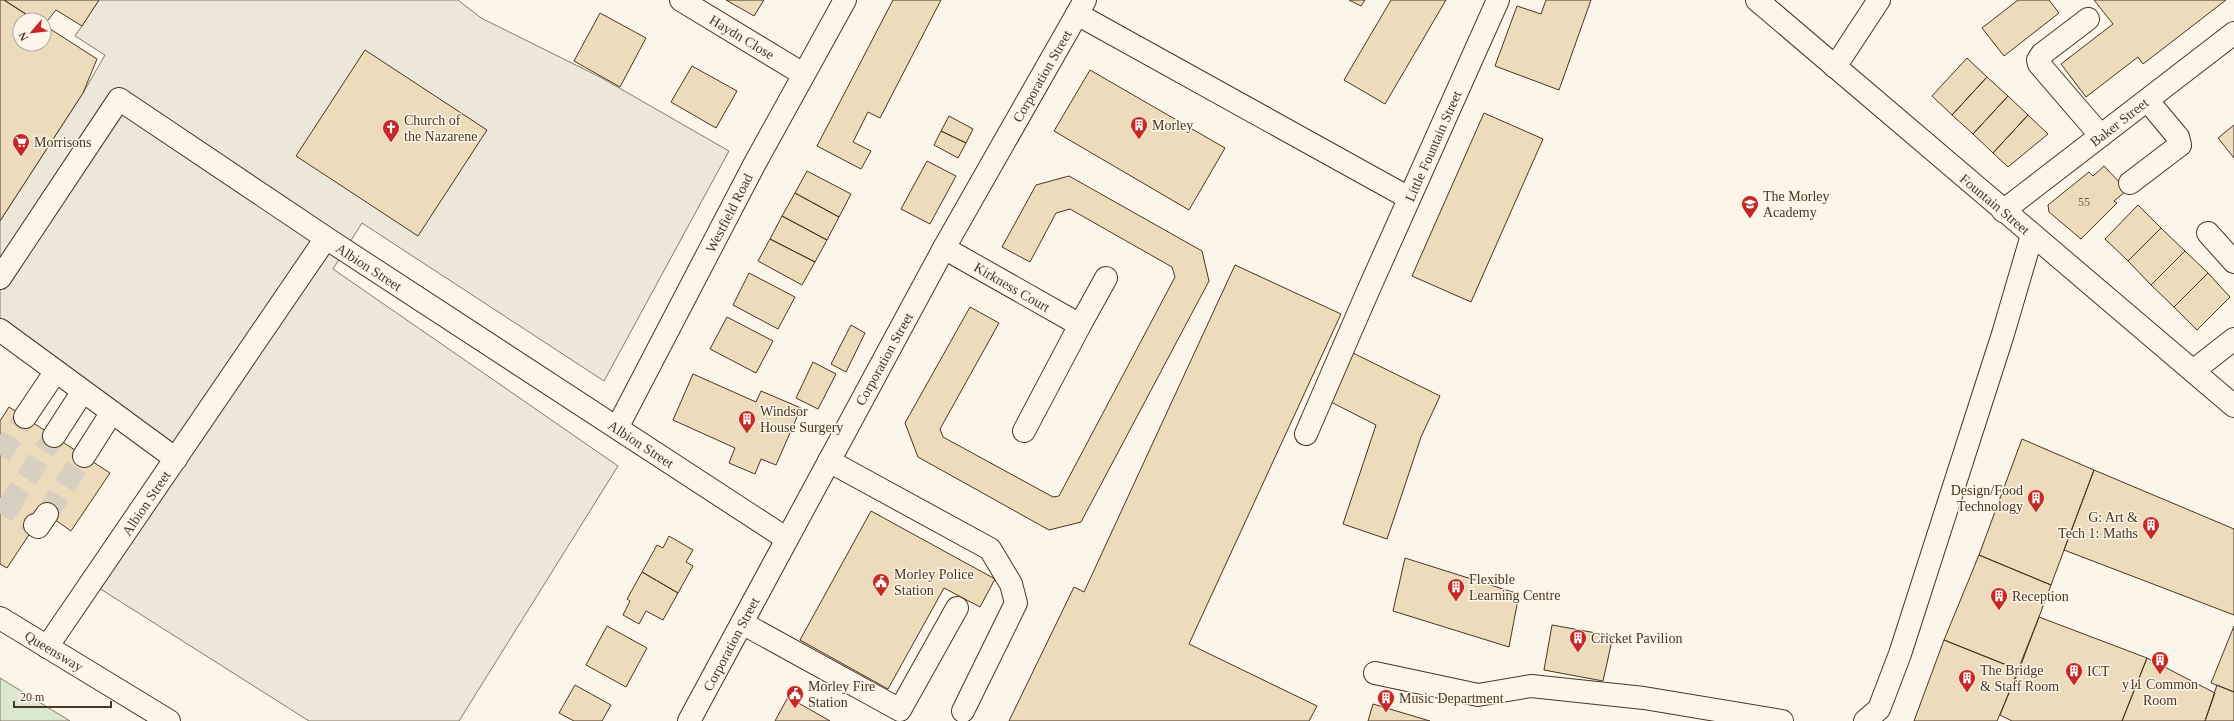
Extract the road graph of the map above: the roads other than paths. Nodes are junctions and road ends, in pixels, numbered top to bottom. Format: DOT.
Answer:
graph roads {
  1 [pos="681,0"];
  2 [pos="844,0"];
  3 [pos="1498,0"];
  4 [pos="1757,0"];
  5 [pos="1879,0"];
  6 [pos="1081,7"];
  7 [pos="2088,18"];
  8 [pos="2234,33"];
  9 [pos="1835,67"];
  10 [pos="804,74"];
  11 [pos="2146,100"];
  12 [pos="2101,136"];
  13 [pos="2130,183"];
  14 [pos="1409,198"];
  15 [pos="2003,211"];
  16 [pos="2208,233"];
  17 [pos="2032,235"];
  18 [pos="326,238"];
  19 [pos="944,248"];
  20 [pos="2234,262"];
  21 [pos="0,278"];
  22 [pos="1106,278"];
  23 [pos="1080,325"];
  24 [pos="2,336"];
  25 [pos="2234,339"];
  26 [pos="56,370"];
  27 [pos="2193,372"];
  28 [pos="83,391"];
  29 [pos="2234,406"];
  30 [pos="112,412"];
  31 [pos="25,417"];
  32 [pos="617,428"];
  33 [pos="1024,431"];
  34 [pos="1306,434"];
  35 [pos="54,436"];
  36 [pos="84,456"];
  37 [pos="176,459"];
  38 [pos="829,461"];
  39 [pos="787,539"];
  40 [pos="957,608"];
  41 [pos="0,618"];
  42 [pos="742,623"];
  43 [pos="47,647"];
  44 [pos="1375,673"];
  45 [pos="963,711"];
  46 [pos="169,721"];
  47 [pos="689,721"];
  48 [pos="1782,721"];
  49 [pos="1865,721"];
  1 -- 10 [label="street, Haydn Close"];
  2 -- 10 [label="street, Westfield Road"];
  3 -- 14 [label="street, Little Fountain Street"];
  4 -- 9 [label="street, Fountain Street"];
  5 -- 9 [label="street"];
  6 -- 14 [label="street"];
  6 -- 19 [label="street, Corporation Street"];
  7 -- 12 [label="street"];
  8 -- 11 [label="street, Baker Street"];
  9 -- 15 [label="street, Fountain Street"];
  10 -- 32 [label="street, Westfield Road"];
  11 -- 12 [label="street, Baker Street"];
  11 -- 13 [label="street"];
  12 -- 15 [label="street, Baker Street"];
  14 -- 34 [label="street, Little Fountain Street"];
  15 -- 17 [label="street, Fountain Street"];
  16 -- 20 [label="street"];
  17 -- 27 [label="street, Fountain Street"];
  17 -- 49 [label="street"];
  18 -- 21 [label="street"];
  18 -- 32 [label="street, Albion Street"];
  18 -- 37 [label="street, Albion Street"];
  19 -- 23 [label="street, Kirkness Court"];
  19 -- 38 [label="street, Corporation Street"];
  22 -- 23 [label="street"];
  23 -- 33 [label="street"];
  24 -- 26 [label="street"];
  25 -- 27 [label="street"];
  26 -- 28 [label="street"];
  26 -- 31 [label="street"];
  27 -- 29 [label="street, Fountain Street"];
  28 -- 30 [label="street"];
  28 -- 35 [label="street"];
  30 -- 36 [label="street"];
  30 -- 37 [label="street"];
  32 -- 39 [label="street, Albion Street"];
  37 -- 43 [label="street, Albion Street"];
  38 -- 39 [label="street, Corporation Street"];
  38 -- 45 [label="street"];
  39 -- 42 [label="street, Corporation Street"];
  40 -- 42 [label="street"];
  41 -- 43 [label="street, Queensway"];
  42 -- 47 [label="street, Corporation Street"];
  43 -- 46 [label="street, Queensway"];
  44 -- 48 [label="street"];
}
